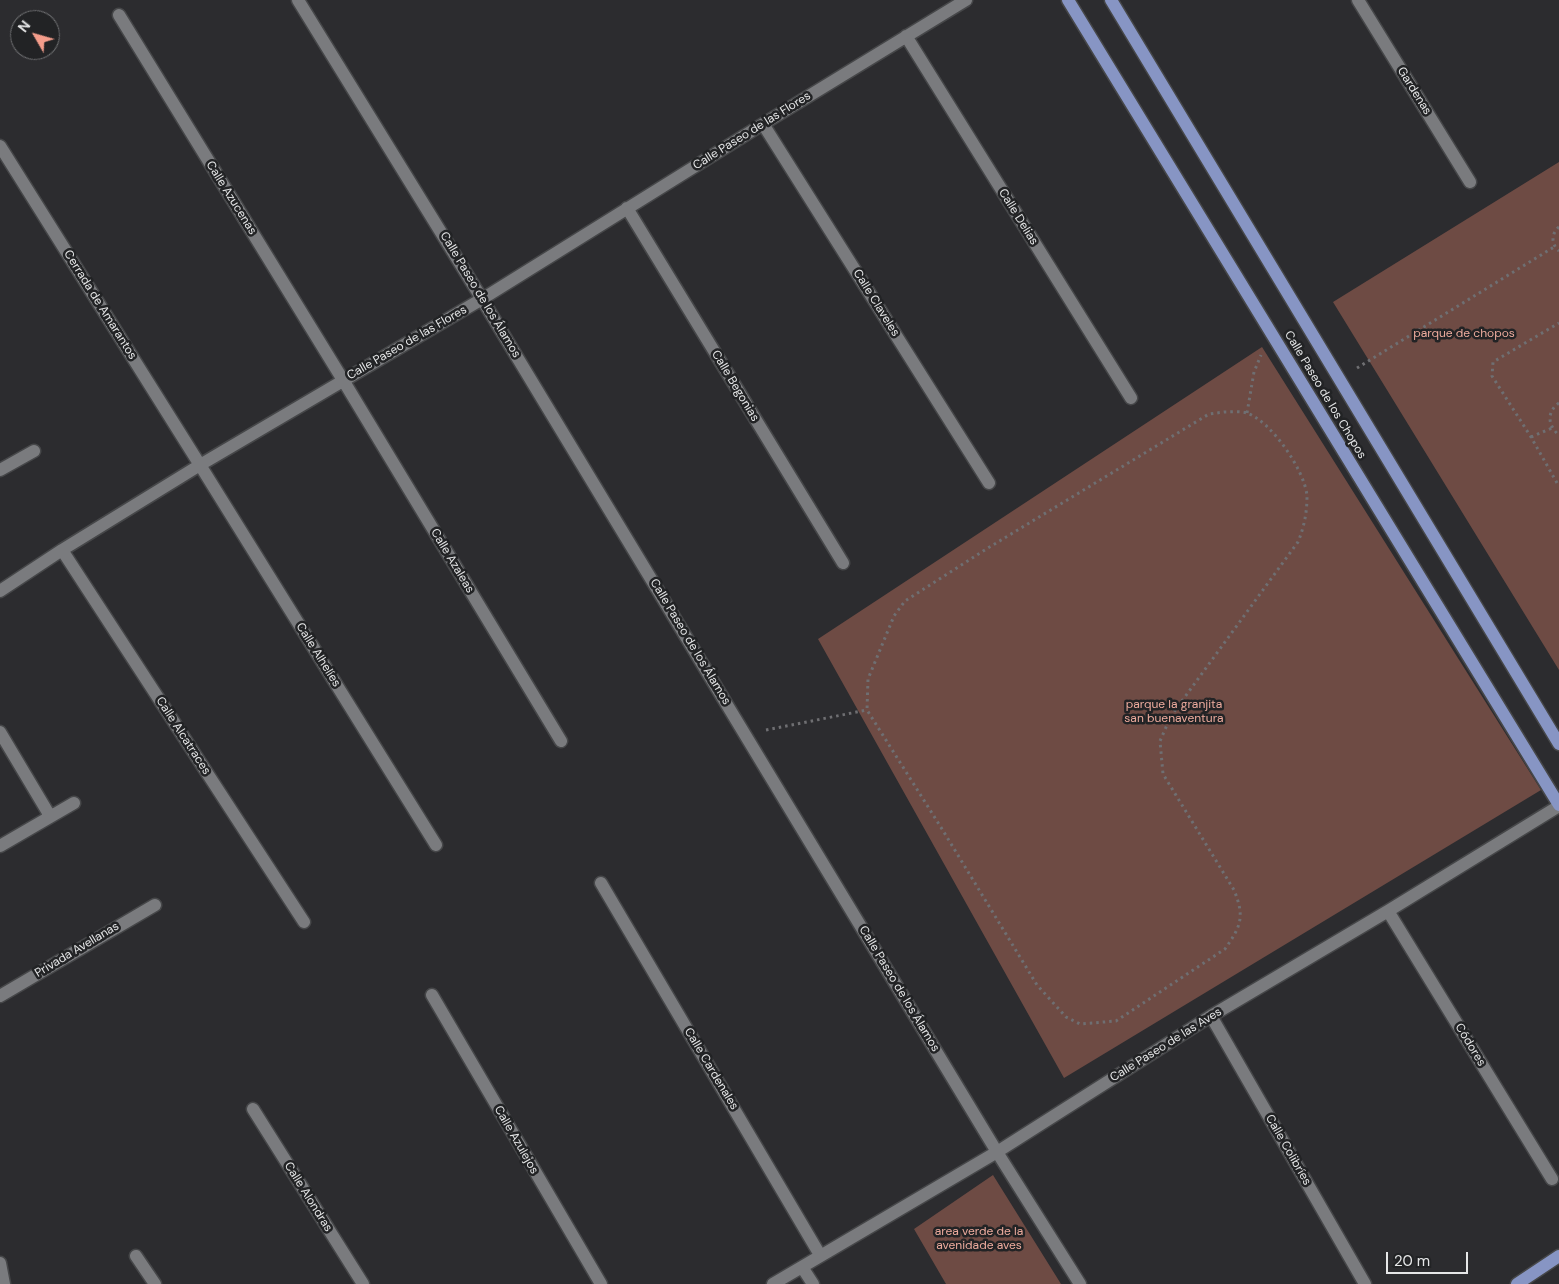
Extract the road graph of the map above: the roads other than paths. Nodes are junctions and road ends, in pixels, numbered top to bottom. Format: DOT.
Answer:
graph roads {
  1 [pos="298,0"];
  2 [pos="966,0"];
  3 [pos="1068,0"];
  4 [pos="1111,0"];
  5 [pos="1358,0"];
  6 [pos="119,15"];
  7 [pos="906,36"];
  8 [pos="763,124"];
  9 [pos="0,146"];
  10 [pos="1470,182"];
  11 [pos="628,208"];
  12 [pos="482,299"];
  13 [pos="344,380"];
  14 [pos="1131,398"];
  15 [pos="34,451"];
  16 [pos="200,465"];
  17 [pos="0,470"];
  18 [pos="989,483"];
  19 [pos="62,550"];
  20 [pos="843,563"];
  21 [pos="0,590"];
  22 [pos="0,732"];
  23 [pos="561,741"];
  24 [pos="1559,744"];
  25 [pos="74,802"];
  26 [pos="1559,805"];
  27 [pos="50,816"];
  28 [pos="436,845"];
  29 [pos="0,846"];
  30 [pos="601,883"];
  31 [pos="154,904"];
  32 [pos="1388,911"];
  33 [pos="304,922"];
  34 [pos="0,996"];
  35 [pos="432,996"];
  36 [pos="1211,1016"];
  37 [pos="253,1109"];
  38 [pos="997,1152"];
  39 [pos="1552,1179"];
  40 [pos="820,1255"];
  41 [pos="136,1256"];
  42 [pos="1559,1256"];
  43 [pos="0,1263"];
  44 [pos="802,1266"];
  45 [pos="4,1284"];
  46 [pos="155,1284"];
  47 [pos="363,1284"];
  48 [pos="601,1284"];
  49 [pos="773,1284"];
  50 [pos="813,1284"];
  51 [pos="1080,1284"];
  52 [pos="1365,1284"];
  53 [pos="1517,1284"];
  1 -- 12 [label="street, Calle Paseo de los Álamos"];
  2 -- 7 [label="street, Calle Paseo de las Flores"];
  3 -- 26 [label="main road, Calle Paseo de los Chopos"];
  4 -- 24 [label="main road, Calle Paseo de los Chopos"];
  5 -- 10 [label="street, Gardenas"];
  6 -- 13 [label="street, Calle Azucenas"];
  7 -- 8 [label="street, Calle Paseo de las Flores"];
  7 -- 14 [label="street, Calle Delias"];
  8 -- 11 [label="street, Calle Paseo de las Flores"];
  8 -- 18 [label="street, Calle Claveles"];
  9 -- 16 [label="street, Cerrada de Amarantos"];
  11 -- 12 [label="street, Calle Paseo de las Flores"];
  11 -- 20 [label="street, Calle Begonias"];
  12 -- 13 [label="street, Calle Paseo de las Flores"];
  12 -- 38 [label="street, Calle Paseo de los Álamos"];
  13 -- 16 [label="street, Calle Paseo de las Flores"];
  13 -- 23 [label="street, Calle Azaleas"];
  15 -- 17 [label="street"];
  16 -- 19 [label="street, Calle Paseo de las Flores"];
  16 -- 28 [label="street, Calle Alhelíes"];
  19 -- 21 [label="street, Calle Paseo de las Flores"];
  19 -- 33 [label="street, Calle Alcatraces"];
  22 -- 27 [label="street"];
  25 -- 27 [label="street"];
  26 -- 32 [label="street, Calle Paseo de las Aves"];
  27 -- 29 [label="street"];
  30 -- 40 [label="street, Calle Cardenales"];
  31 -- 34 [label="street, Privada Avellanas"];
  32 -- 36 [label="street, Calle Paseo de las Aves"];
  32 -- 39 [label="street, Códores"];
  35 -- 48 [label="street, Calle Azulejos"];
  36 -- 38 [label="street, Calle Paseo de las Aves"];
  36 -- 52 [label="street, Calle Colibríes"];
  37 -- 47 [label="street, Calle Alondras"];
  38 -- 40 [label="street, Calle Paseo de las Aves"];
  38 -- 51 [label="street, Calle Paseo de los Álamos"];
  40 -- 44 [label="street, Calle Paseo de las Aves"];
  41 -- 46 [label="street"];
  42 -- 53 [label="main road"];
  43 -- 45 [label="street"];
  44 -- 49 [label="street, Calle Paseo de las Aves"];
  44 -- 50 [label="street"];
}
